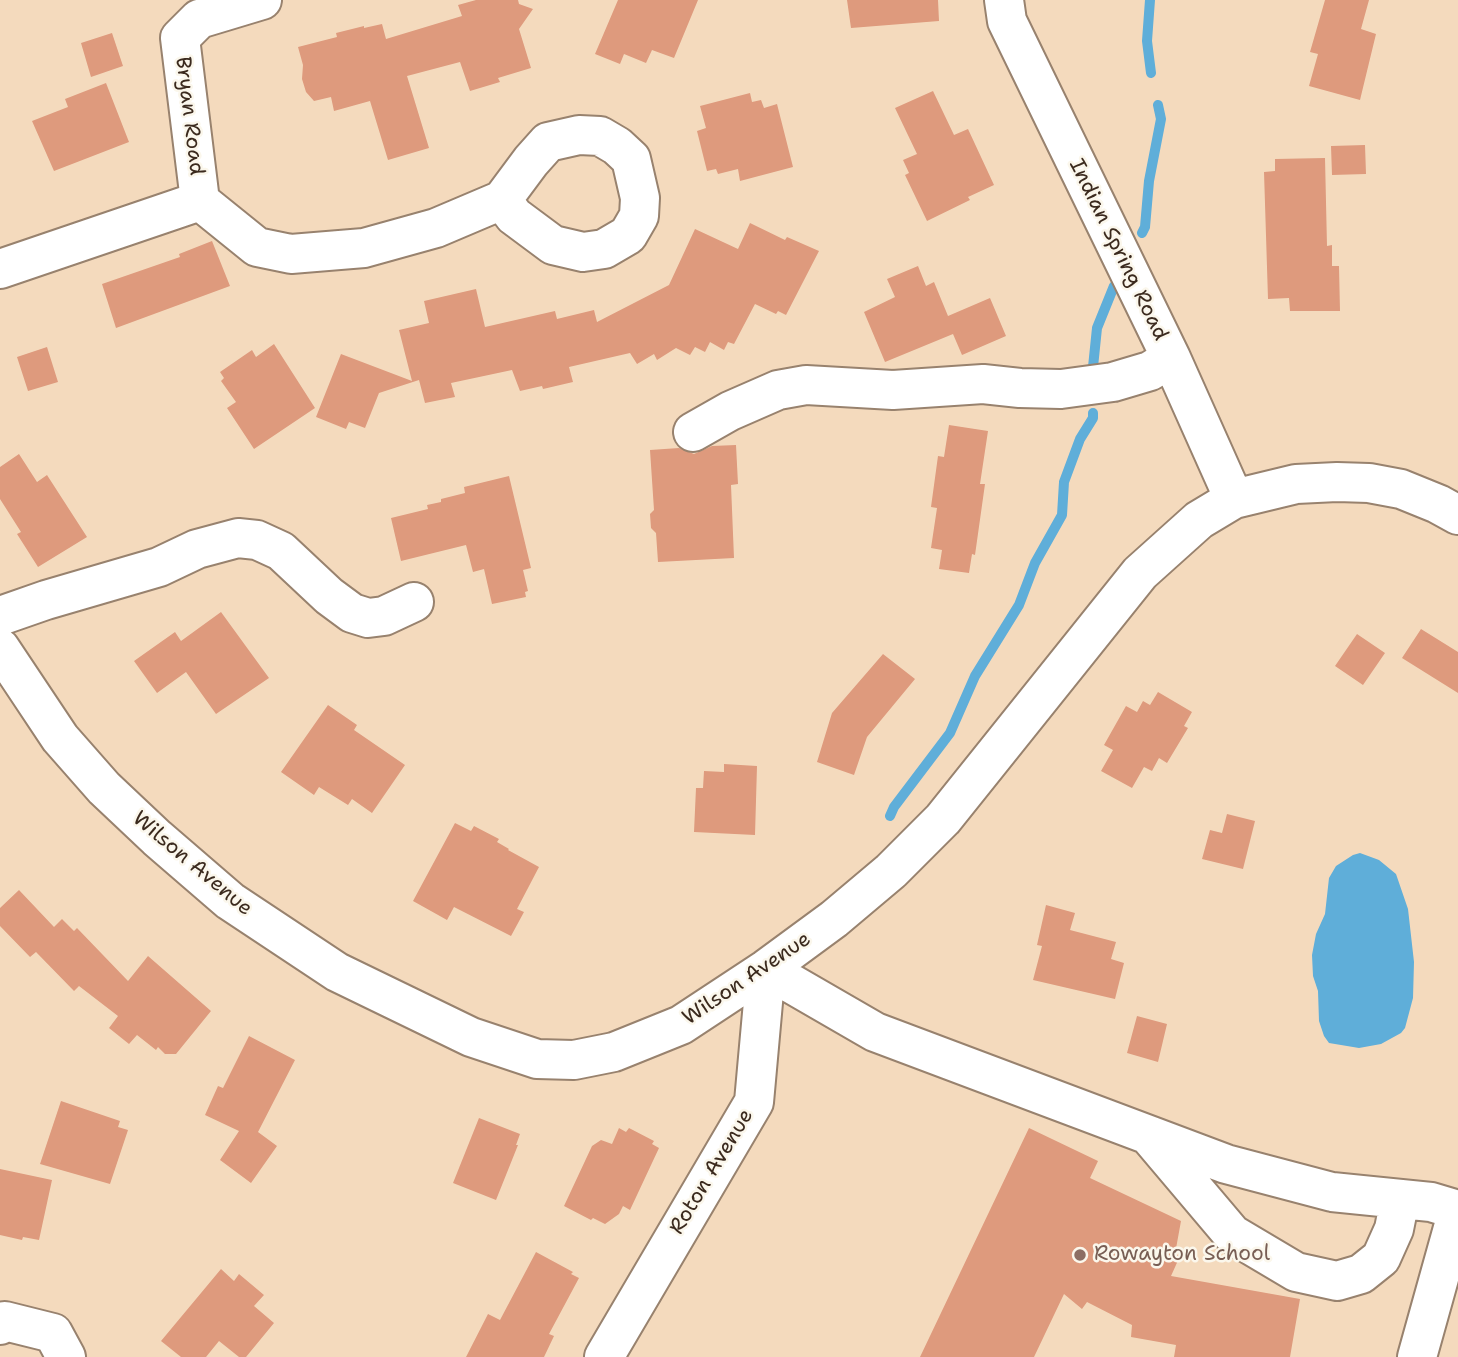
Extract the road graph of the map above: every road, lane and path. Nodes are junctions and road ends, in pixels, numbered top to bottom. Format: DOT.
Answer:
graph roads {
  1 [pos="262,0"];
  2 [pos="1004,0"];
  3 [pos="502,200"];
  4 [pos="200,201"];
  5 [pos="0,269"];
  6 [pos="1171,358"];
  7 [pos="694,432"];
  8 [pos="1234,499"];
  9 [pos="1458,516"];
  10 [pos="414,602"];
  11 [pos="0,616"];
  12 [pos="0,648"];
  13 [pos="766,969"];
  14 [pos="1147,1133"];
  15 [pos="1399,1199"];
  16 [pos="1458,1210"];
  17 [pos="0,1325"];
  18 [pos="66,1357"];
  19 [pos="604,1357"];
  20 [pos="1417,1357"];
  1 -- 4 [label="street, Bryan Road"];
  2 -- 6 [label="street, Indian Spring Road"];
  3 -- 4 [label="street"];
  4 -- 5 [label="street, Bryan Road"];
  6 -- 7 [label="street"];
  6 -- 8 [label="street, Indian Spring Road"];
  8 -- 9 [label="street, Wilson Avenue"];
  8 -- 13 [label="street, Wilson Avenue"];
  10 -- 11 [label="street"];
  12 -- 13 [label="street, Wilson Avenue"];
  13 -- 14 [label="street"];
  13 -- 19 [label="street, Roton Avenue"];
  14 -- 15 [label="street"];
  14 -- 15 [label="street"];
  15 -- 16 [label="street"];
  16 -- 20 [label="street"];
  17 -- 18 [label="street"];
}
